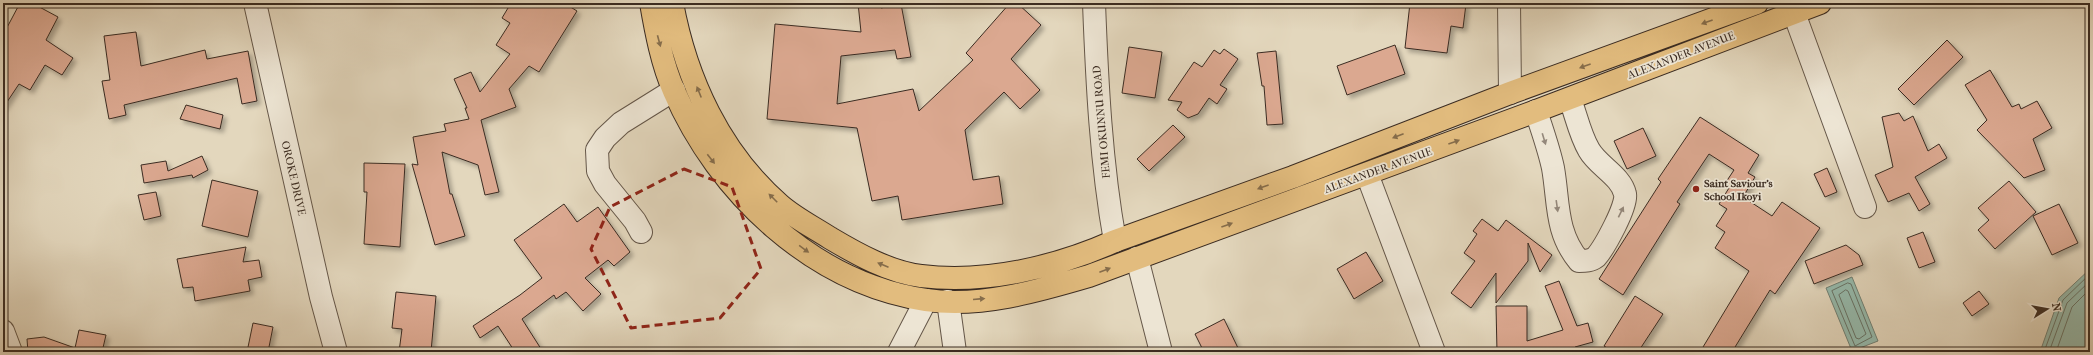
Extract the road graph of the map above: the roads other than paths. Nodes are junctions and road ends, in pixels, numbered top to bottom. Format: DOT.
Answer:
graph roads {
  1 [pos="255,3"];
  2 [pos="651,3"];
  3 [pos="672,3"];
  4 [pos="1094,3"];
  5 [pos="1509,3"];
  6 [pos="1757,3"];
  7 [pos="1820,3"];
  8 [pos="1794,13"];
  9 [pos="674,90"];
  10 [pos="1510,92"];
  11 [pos="1570,99"];
  12 [pos="1536,111"];
  13 [pos="1367,174"];
  14 [pos="1294,176"];
  15 [pos="1301,198"];
  16 [pos="1865,207"];
  17 [pos="641,232"];
  18 [pos="1115,241"];
  19 [pos="1137,258"];
  20 [pos="926,300"];
  21 [pos="948,301"];
  22 [pos="3,331"];
  23 [pos="11,352"];
  24 [pos="336,352"];
  25 [pos="899,352"];
  26 [pos="955,352"];
  27 [pos="1161,352"];
  28 [pos="1434,352"];
  1 -- 24 [label="street, OROKE DRIVE"];
  2 -- 9 [label="main road, ALEXANDER AVENUE, one-way"];
  18 -- 3 [label="main road, ALEXANDER AVENUE, one-way"];
  4 -- 18 [label="street, FEMI OKUNNU ROAD"];
  5 -- 10 [label="street"];
  6 -- 10 [label="main road, ALEXANDER AVENUE, one-way"];
  7 -- 8 [label="main road, ALEXANDER AVENUE"];
  8 -- 11 [label="main road, ALEXANDER AVENUE"];
  8 -- 16 [label="street"];
  9 -- 17 [label="street"];
  9 -- 20 [label="main road, ALEXANDER AVENUE, one-way"];
  10 -- 14 [label="main road, ALEXANDER AVENUE, one-way"];
  11 -- 12 [label="main road, ALEXANDER AVENUE"];
  12 -- 11 [label="street, one-way"];
  13 -- 12 [label="main road, ALEXANDER AVENUE, one-way"];
  13 -- 15 [label="main road, ALEXANDER AVENUE"];
  13 -- 28 [label="street"];
  14 -- 15 [label="main road"];
  14 -- 18 [label="main road, ALEXANDER AVENUE, one-way"];
  19 -- 15 [label="main road, ALEXANDER AVENUE, one-way"];
  21 -- 19 [label="main road, ALEXANDER AVENUE, one-way"];
  19 -- 27 [label="street"];
  20 -- 21 [label="main road, ALEXANDER AVENUE"];
  20 -- 25 [label="street"];
  21 -- 26 [label="street"];
  22 -- 23 [label="street"];
}
